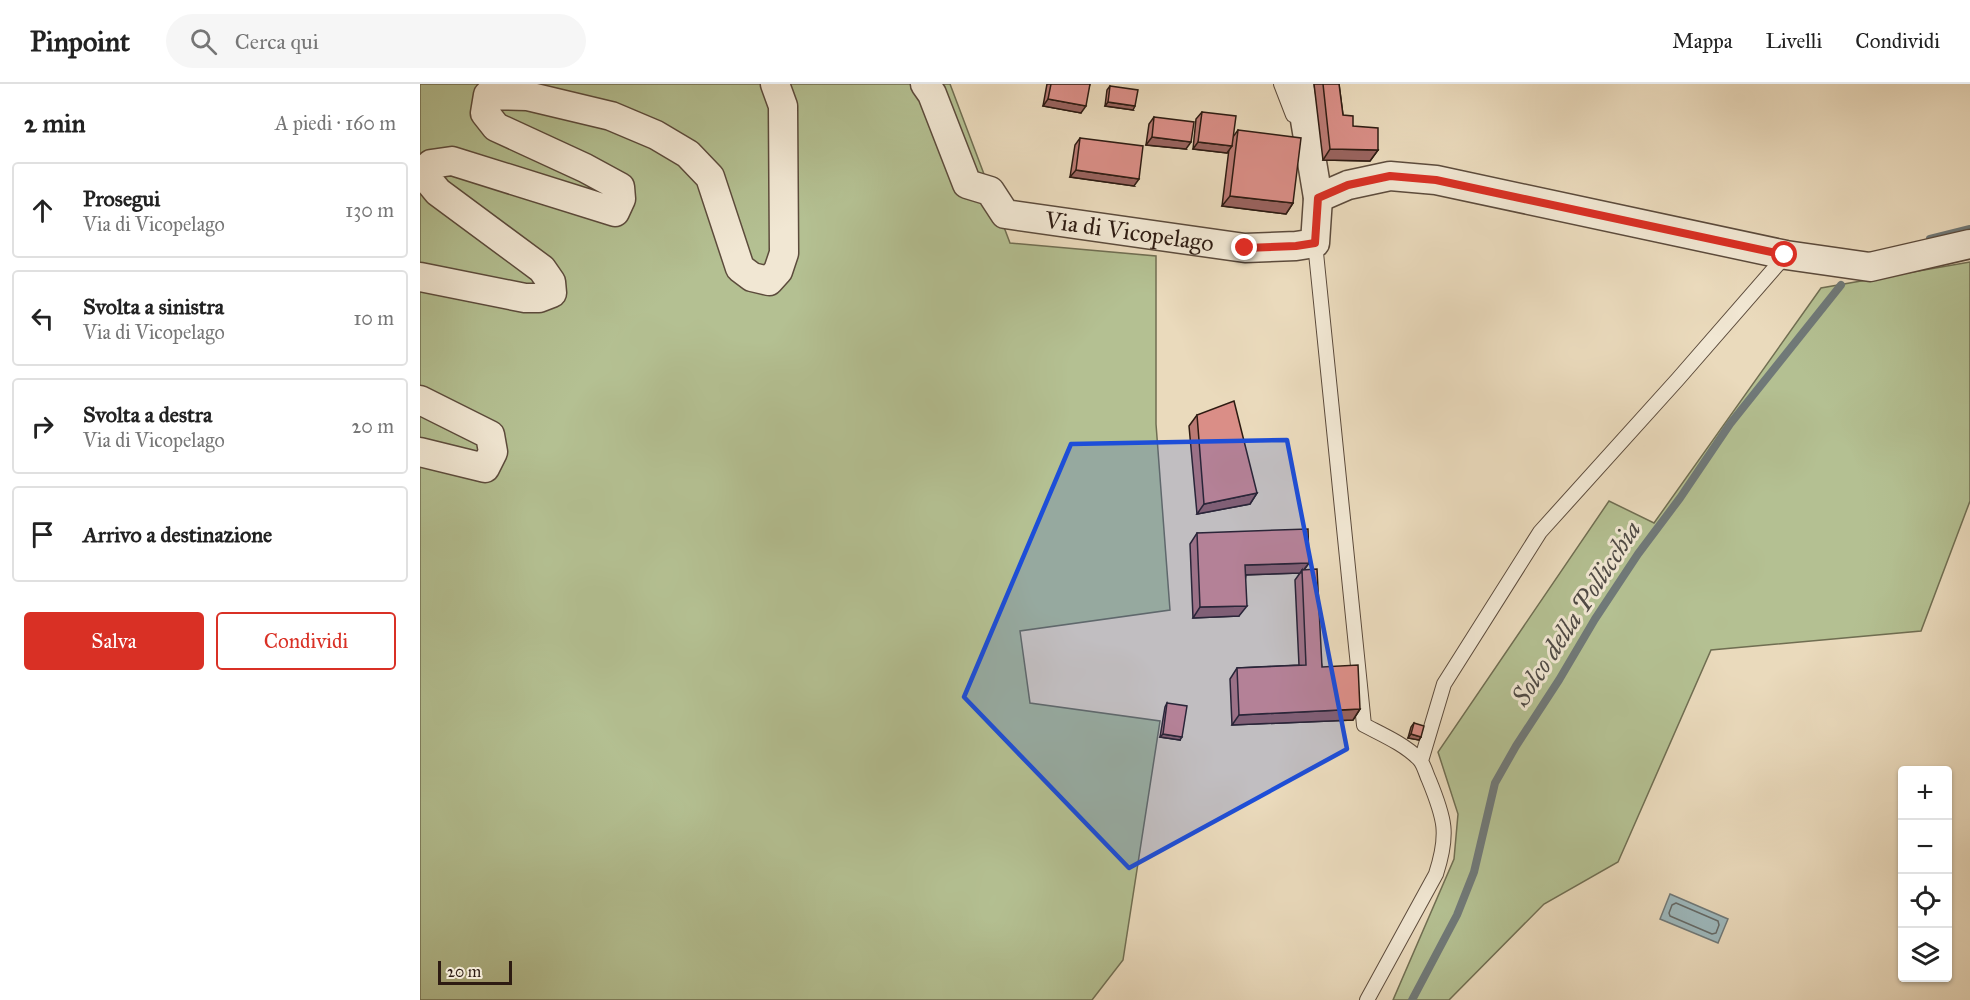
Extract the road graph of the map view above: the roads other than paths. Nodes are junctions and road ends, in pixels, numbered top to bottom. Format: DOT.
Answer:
graph roads {
  1 [pos="775,84"];
  2 [pos="925,84"];
  3 [pos="1281,84"];
  4 [pos="1299,84"];
  5 [pos="1307,128"];
  6 [pos="1318,198"];
  7 [pos="1315,243"];
  8 [pos="1970,244"];
  9 [pos="1785,255"];
  10 [pos="420,277"];
  11 [pos="420,400"];
  12 [pos="420,452"];
  13 [pos="1421,761"];
  14 [pos="1367,1000"];
  1 -- 10 [label="street"];
  2 -- 7 [label="street, Via di Vicopelago"];
  3 -- 5 [label="lane"];
  4 -- 5 [label="street"];
  5 -- 6 [label="street"];
  6 -- 7 [label="street"];
  6 -- 9 [label="street"];
  7 -- 13 [label="lane"];
  8 -- 9 [label="street"];
  9 -- 13 [label="lane"];
  11 -- 12 [label="street"];
  13 -- 14 [label="lane"];
}
